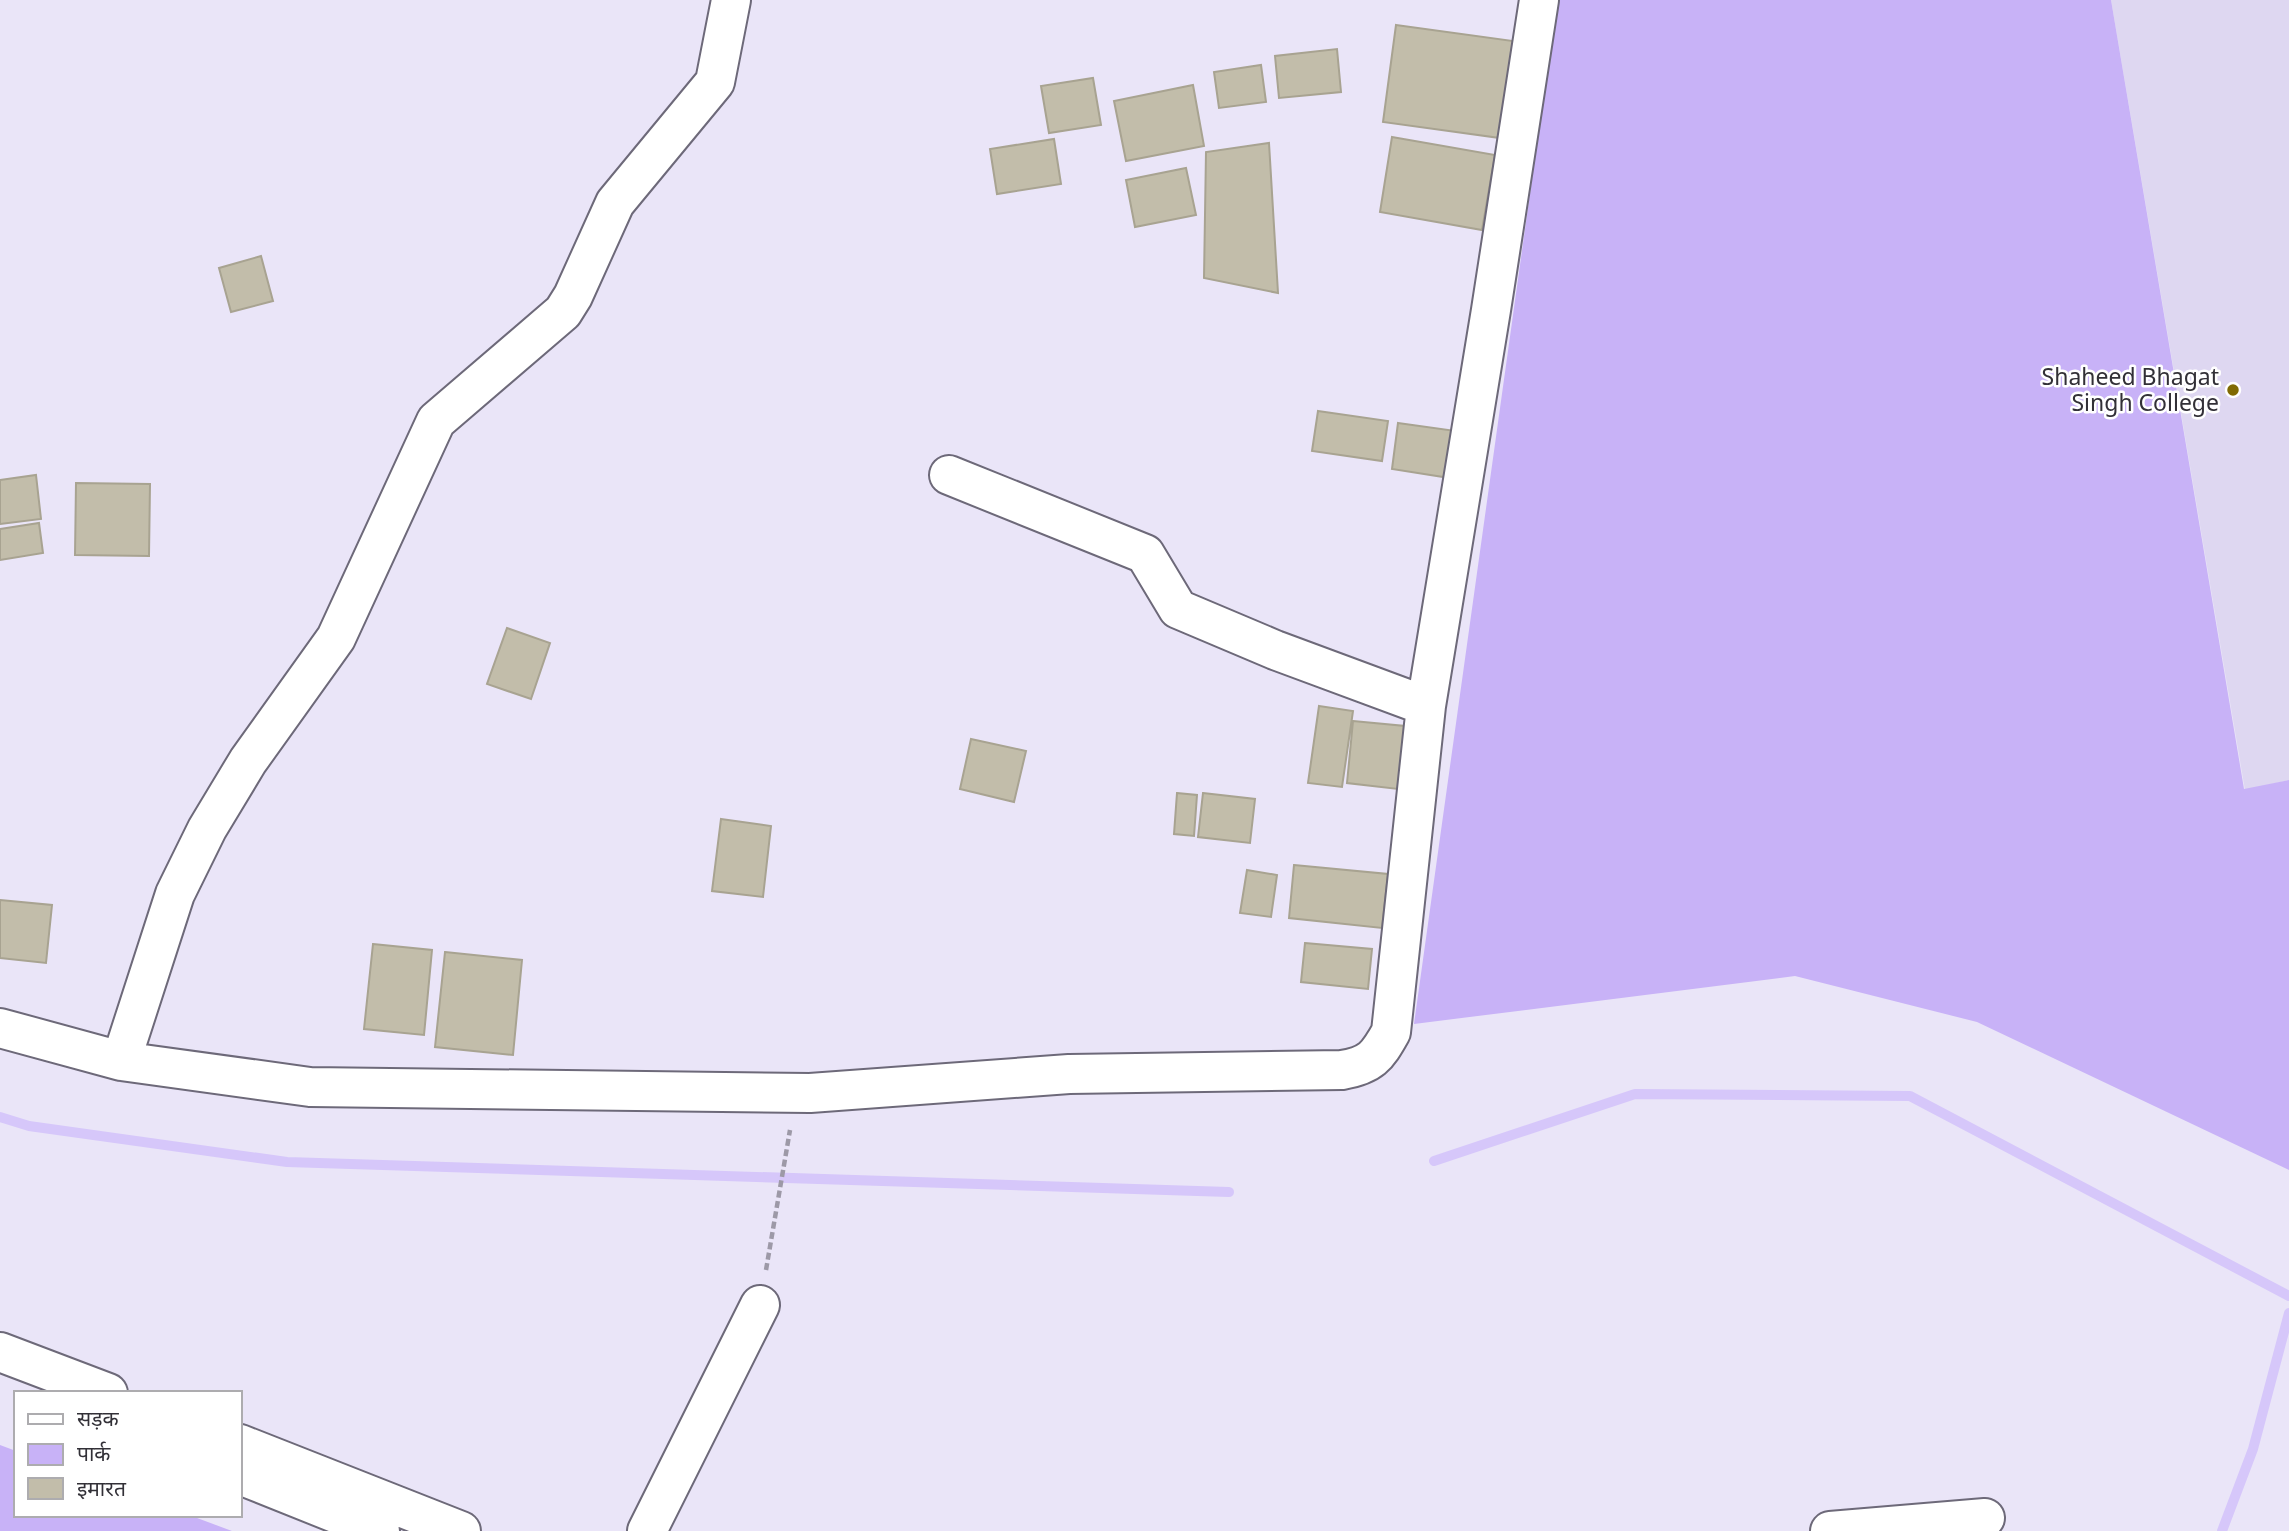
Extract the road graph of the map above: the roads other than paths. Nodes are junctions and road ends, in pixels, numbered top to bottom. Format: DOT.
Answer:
graph roads {
  1 [pos="731,0"];
  2 [pos="1539,0"];
  3 [pos="948,475"];
  4 [pos="1426,706"];
  5 [pos="0,1028"];
  6 [pos="121,1061"];
  7 [pos="760,1305"];
  8 [pos="0,1352"];
  9 [pos="0,1378"];
  10 [pos="31,1391"];
  11 [pos="103,1391"];
  12 [pos="242,1445"];
  13 [pos="242,1476"];
  14 [pos="1985,1518"];
  15 [pos="380,1531"];
  16 [pos="461,1531"];
  17 [pos="647,1531"];
  18 [pos="1830,1531"];
  1 -- 6 [label="street"];
  2 -- 4 [label="street"];
  3 -- 4 [label="street"];
  4 -- 6 [label="street"];
  5 -- 6 [label="street"];
  7 -- 17 [label="street"];
  8 -- 11 [label="street"];
  9 -- 10 [label="street"];
  12 -- 16 [label="street"];
  13 -- 15 [label="street"];
  14 -- 18 [label="street"];
}
